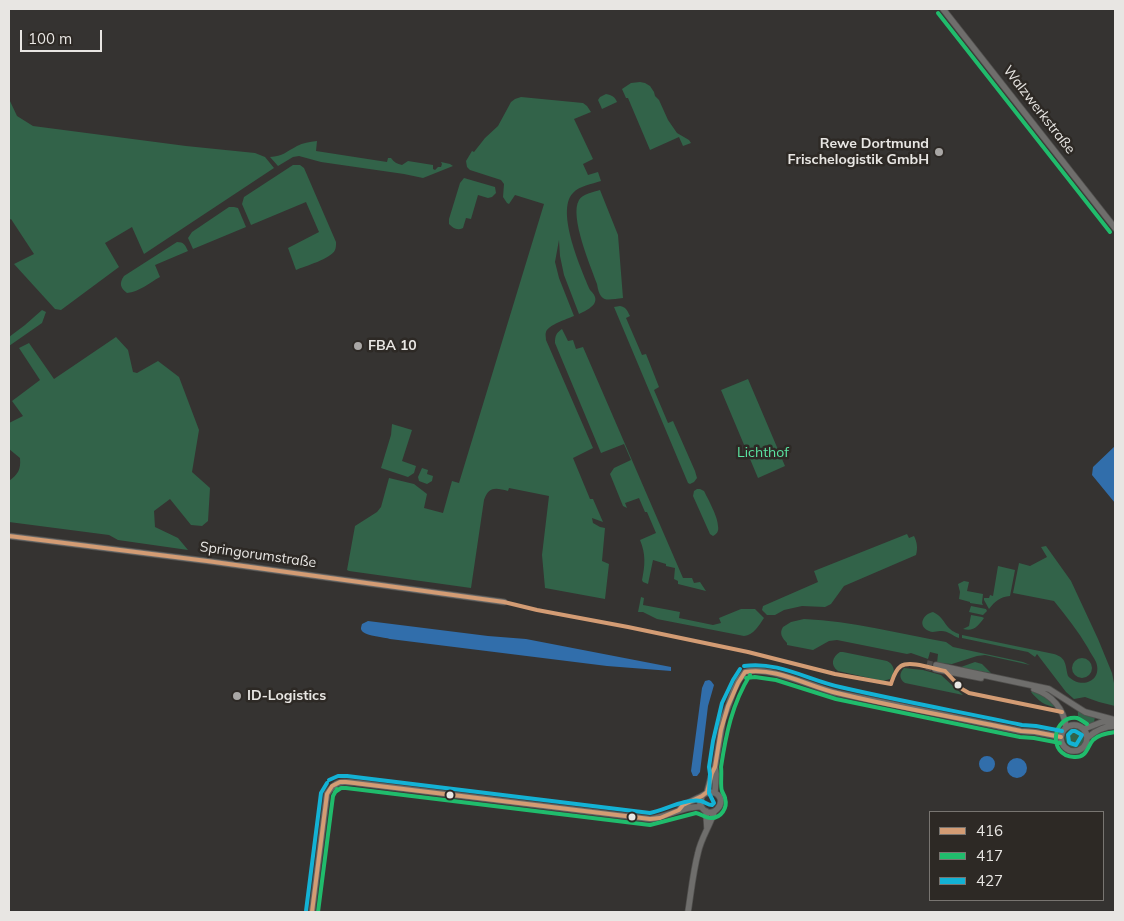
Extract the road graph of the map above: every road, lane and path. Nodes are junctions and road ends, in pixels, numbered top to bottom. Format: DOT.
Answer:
graph roads {
  1 [pos="943,9"];
  2 [pos="1115,228"];
  3 [pos="9,536"];
  4 [pos="504,602"];
  5 [pos="1115,720"];
  6 [pos="1115,726"];
  7 [pos="1066,727"];
  8 [pos="1084,729"];
  9 [pos="1061,736"];
  10 [pos="1087,738"];
  11 [pos="715,767"];
  12 [pos="715,793"];
  13 [pos="705,794"];
  14 [pos="704,809"];
  15 [pos="680,810"];
  16 [pos="714,812"];
  17 [pos="707,830"];
  18 [pos="312,912"];
  19 [pos="688,912"];
  1 -- 2 [label="street, Walzwerkstraße"];
  3 -- 4 [label="street, Springorumstraße"];
  5 -- 7 [label="street"];
  5 -- 8 [label="street"];
  6 -- 10 [label="street"];
  7 -- 8 [label="street"];
  7 -- 9 [label="street"];
  8 -- 10 [label="street"];
  9 -- 10 [label="street"];
  9 -- 11 [label="street"];
  11 -- 12 [label="street"];
  11 -- 13 [label="street"];
  12 -- 13 [label="street"];
  12 -- 16 [label="street"];
  13 -- 14 [label="street"];
  13 -- 15 [label="street"];
  14 -- 15 [label="street"];
  14 -- 16 [label="street"];
  14 -- 17 [label="street"];
  15 -- 18 [label="street"];
  16 -- 17 [label="street"];
  17 -- 19 [label="street"];
}
